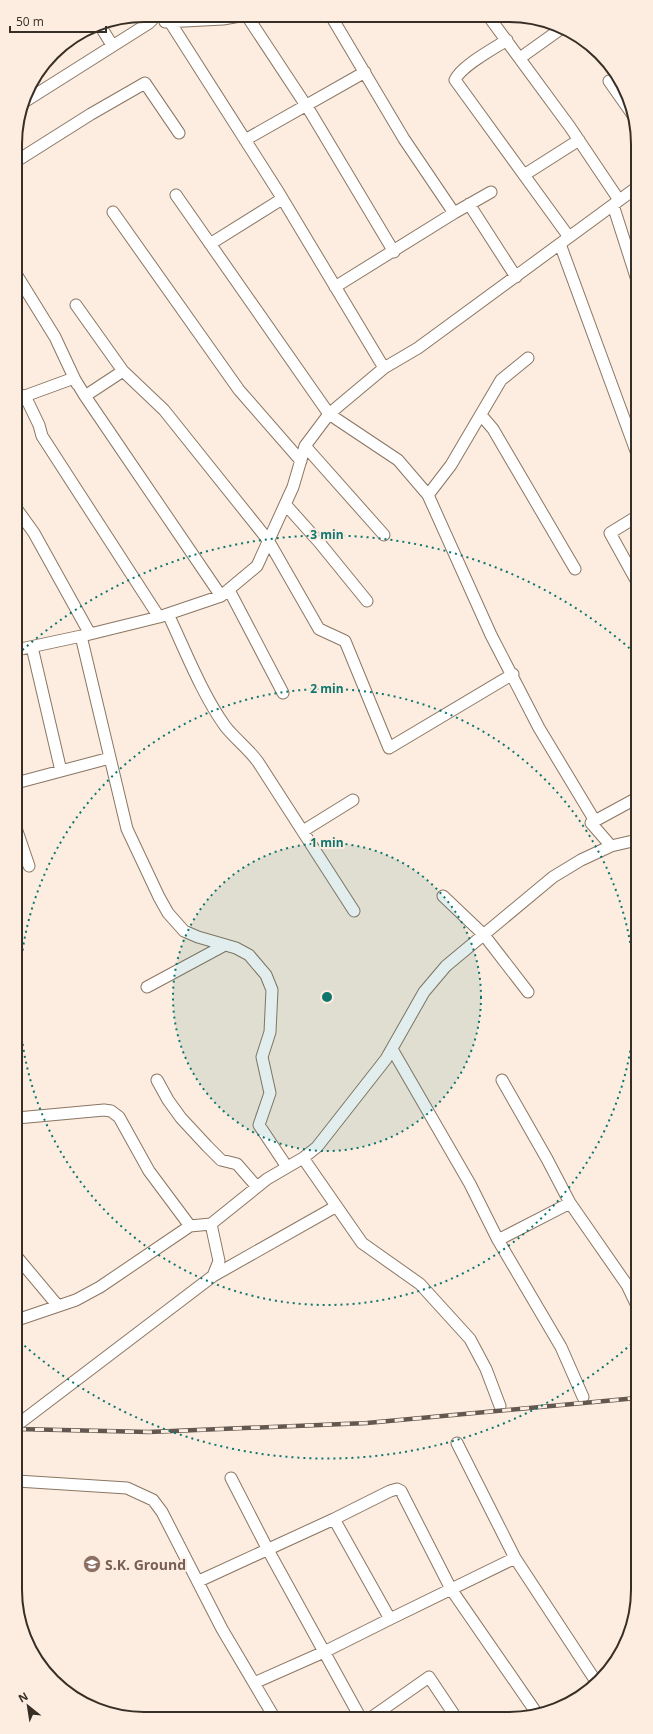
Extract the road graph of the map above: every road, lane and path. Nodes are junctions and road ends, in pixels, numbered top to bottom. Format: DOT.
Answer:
graph roads {
  1 [pos="148,22"];
  2 [pos="170,22"];
  3 [pos="251,22"];
  4 [pos="335,22"];
  5 [pos="493,22"];
  6 [pos="102,29"];
  7 [pos="556,32"];
  8 [pos="507,40"];
  9 [pos="112,45"];
  10 [pos="520,58"];
  11 [pos="365,72"];
  12 [pos="609,81"];
  13 [pos="31,98"];
  14 [pos="623,101"];
  15 [pos="306,106"];
  16 [pos="179,133"];
  17 [pos="245,140"];
  18 [pos="578,140"];
  19 [pos="22,158"];
  20 [pos="524,175"];
  21 [pos="491,192"];
  22 [pos="631,192"];
  23 [pos="176,195"];
  24 [pos="282,199"];
  25 [pos="616,203"];
  26 [pos="468,204"];
  27 [pos="113,212"];
  28 [pos="454,212"];
  29 [pos="569,237"];
  30 [pos="210,244"];
  31 [pos="560,244"];
  32 [pos="394,252"];
  33 [pos="631,258"];
  34 [pos="516,277"];
  35 [pos="22,284"];
  36 [pos="335,287"];
  37 [pos="76,305"];
  38 [pos="528,358"];
  39 [pos="384,368"];
  40 [pos="123,371"];
  41 [pos="77,384"];
  42 [pos="22,394"];
  43 [pos="85,396"];
  44 [pos="22,398"];
  45 [pos="329,414"];
  46 [pos="481,415"];
  47 [pos="631,435"];
  48 [pos="305,446"];
  49 [pos="301,461"];
  50 [pos="428,495"];
  51 [pos="285,504"];
  52 [pos="22,516"];
  53 [pos="631,520"];
  54 [pos="384,535"];
  55 [pos="268,540"];
  56 [pos="575,569"];
  57 [pos="631,571"];
  58 [pos="225,593"];
  59 [pos="367,602"];
  60 [pos="163,616"];
  61 [pos="86,635"];
  62 [pos="32,647"];
  63 [pos="22,649"];
  64 [pos="513,674"];
  65 [pos="283,693"];
  66 [pos="110,758"];
  67 [pos="61,771"];
  68 [pos="22,782"];
  69 [pos="353,800"];
  70 [pos="631,801"];
  71 [pos="595,821"];
  72 [pos="303,831"];
  73 [pos="631,841"];
  74 [pos="22,846"];
  75 [pos="611,846"];
  76 [pos="29,866"];
  77 [pos="443,896"];
  78 [pos="354,911"];
  79 [pos="484,934"];
  80 [pos="225,945"];
  81 [pos="147,988"];
  82 [pos="528,992"];
  83 [pos="392,1049"];
  84 [pos="157,1080"];
  85 [pos="502,1080"];
  86 [pos="22,1118"];
  87 [pos="303,1158"];
  88 [pos="287,1167"];
  89 [pos="257,1187"];
  90 [pos="570,1203"];
  91 [pos="335,1207"];
  92 [pos="211,1224"];
  93 [pos="190,1226"];
  94 [pos="498,1240"];
  95 [pos="22,1263"];
  96 [pos="213,1276"];
  97 [pos="631,1293"];
  98 [pos="58,1306"];
  99 [pos="22,1318"];
  100 [pos="583,1398"];
  101 [pos="500,1406"];
  102 [pos="22,1421"];
  103 [pos="457,1443"];
  104 [pos="231,1478"];
  105 [pos="22,1480"];
  106 [pos="334,1519"];
  107 [pos="268,1550"];
  108 [pos="515,1558"];
  109 [pos="199,1581"];
  110 [pos="451,1589"];
  111 [pos="390,1619"];
  112 [pos="324,1652"];
  113 [pos="594,1678"];
  114 [pos="254,1683"];
  115 [pos="534,1710"];
  116 [pos="272,1712"];
  117 [pos="358,1712"];
  118 [pos="378,1712"];
  119 [pos="452,1712"];
  1 -- 9 [label="street"];
  2 -- 17 [label="street"];
  3 -- 15 [label="street"];
  4 -- 11 [label="street"];
  5 -- 8 [label="street"];
  6 -- 9 [label="street"];
  7 -- 10 [label="street"];
  8 -- 10 [label="street"];
  8 -- 20 [label="street"];
  9 -- 13 [label="street"];
  10 -- 18 [label="street"];
  11 -- 15 [label="street"];
  11 -- 28 [label="street"];
  12 -- 14 [label="street"];
  15 -- 17 [label="street"];
  15 -- 32 [label="street"];
  16 -- 19 [label="street"];
  17 -- 24 [label="street"];
  18 -- 20 [label="street"];
  18 -- 25 [label="street"];
  20 -- 29 [label="street"];
  21 -- 26 [label="street"];
  22 -- 25 [label="street"];
  23 -- 30 [label="street"];
  24 -- 30 [label="street"];
  24 -- 36 [label="street"];
  25 -- 29 [label="street"];
  25 -- 33 [label="street"];
  26 -- 28 [label="street"];
  26 -- 34 [label="street"];
  27 -- 49 [label="street"];
  28 -- 32 [label="street"];
  29 -- 31 [label="street"];
  30 -- 45 [label="street"];
  31 -- 34 [label="street"];
  31 -- 47 [label="street"];
  32 -- 36 [label="street"];
  34 -- 39 [label="street"];
  35 -- 41 [label="street"];
  36 -- 39 [label="street"];
  37 -- 40 [label="street"];
  38 -- 46 [label="street"];
  39 -- 45 [label="street"];
  40 -- 43 [label="street"];
  40 -- 55 [label="street"];
  41 -- 42 [label="street"];
  41 -- 43 [label="street"];
  43 -- 58 [label="street"];
  44 -- 60 [label="street"];
  45 -- 48 [label="street"];
  45 -- 50 [label="street"];
  46 -- 50 [label="street"];
  46 -- 56 [label="street"];
  48 -- 49 [label="street"];
  48 -- 54 [label="street"];
  49 -- 51 [label="street"];
  50 -- 64 [label="street"];
  51 -- 55 [label="street"];
  51 -- 59 [label="street"];
  52 -- 61 [label="street"];
  53 -- 57 [label="street"];
  55 -- 58 [label="street"];
  55 -- 64 [label="street"];
  58 -- 60 [label="street"];
  58 -- 65 [label="street"];
  60 -- 61 [label="street"];
  60 -- 72 [label="street"];
  61 -- 62 [label="street"];
  61 -- 66 [label="street"];
  62 -- 63 [label="street"];
  62 -- 67 [label="street"];
  64 -- 71 [label="street"];
  66 -- 67 [label="street"];
  66 -- 80 [label="street"];
  67 -- 68 [label="street"];
  69 -- 72 [label="street"];
  70 -- 71 [label="street"];
  71 -- 75 [label="street"];
  72 -- 78 [label="street"];
  73 -- 75 [label="street"];
  74 -- 76 [label="street"];
  75 -- 79 [label="street"];
  77 -- 79 [label="street"];
  79 -- 82 [label="street"];
  79 -- 83 [label="street"];
  80 -- 81 [label="street"];
  80 -- 88 [label="street"];
  83 -- 87 [label="street"];
  83 -- 94 [label="street"];
  84 -- 89 [label="street"];
  85 -- 90 [label="street"];
  86 -- 93 [label="street"];
  87 -- 88 [label="street"];
  87 -- 91 [label="street"];
  88 -- 89 [label="street"];
  89 -- 92 [label="street"];
  90 -- 94 [label="street"];
  90 -- 97 [label="street"];
  91 -- 96 [label="street"];
  91 -- 101 [label="street"];
  92 -- 93 [label="street"];
  92 -- 96 [label="street"];
  93 -- 98 [label="street"];
  94 -- 100 [label="street"];
  95 -- 98 [label="street"];
  96 -- 102 [label="street"];
  98 -- 99 [label="street"];
  103 -- 108 [label="street"];
  104 -- 107 [label="street"];
  105 -- 109 [label="street"];
  106 -- 107 [label="street"];
  106 -- 110 [label="street"];
  106 -- 111 [label="street"];
  107 -- 109 [label="street"];
  107 -- 112 [label="street"];
  108 -- 110 [label="street"];
  108 -- 113 [label="street"];
  109 -- 114 [label="street"];
  110 -- 111 [label="street"];
  110 -- 115 [label="street"];
  111 -- 112 [label="street"];
  112 -- 114 [label="street"];
  112 -- 117 [label="street"];
  114 -- 116 [label="street"];
  118 -- 119 [label="street"];
}
